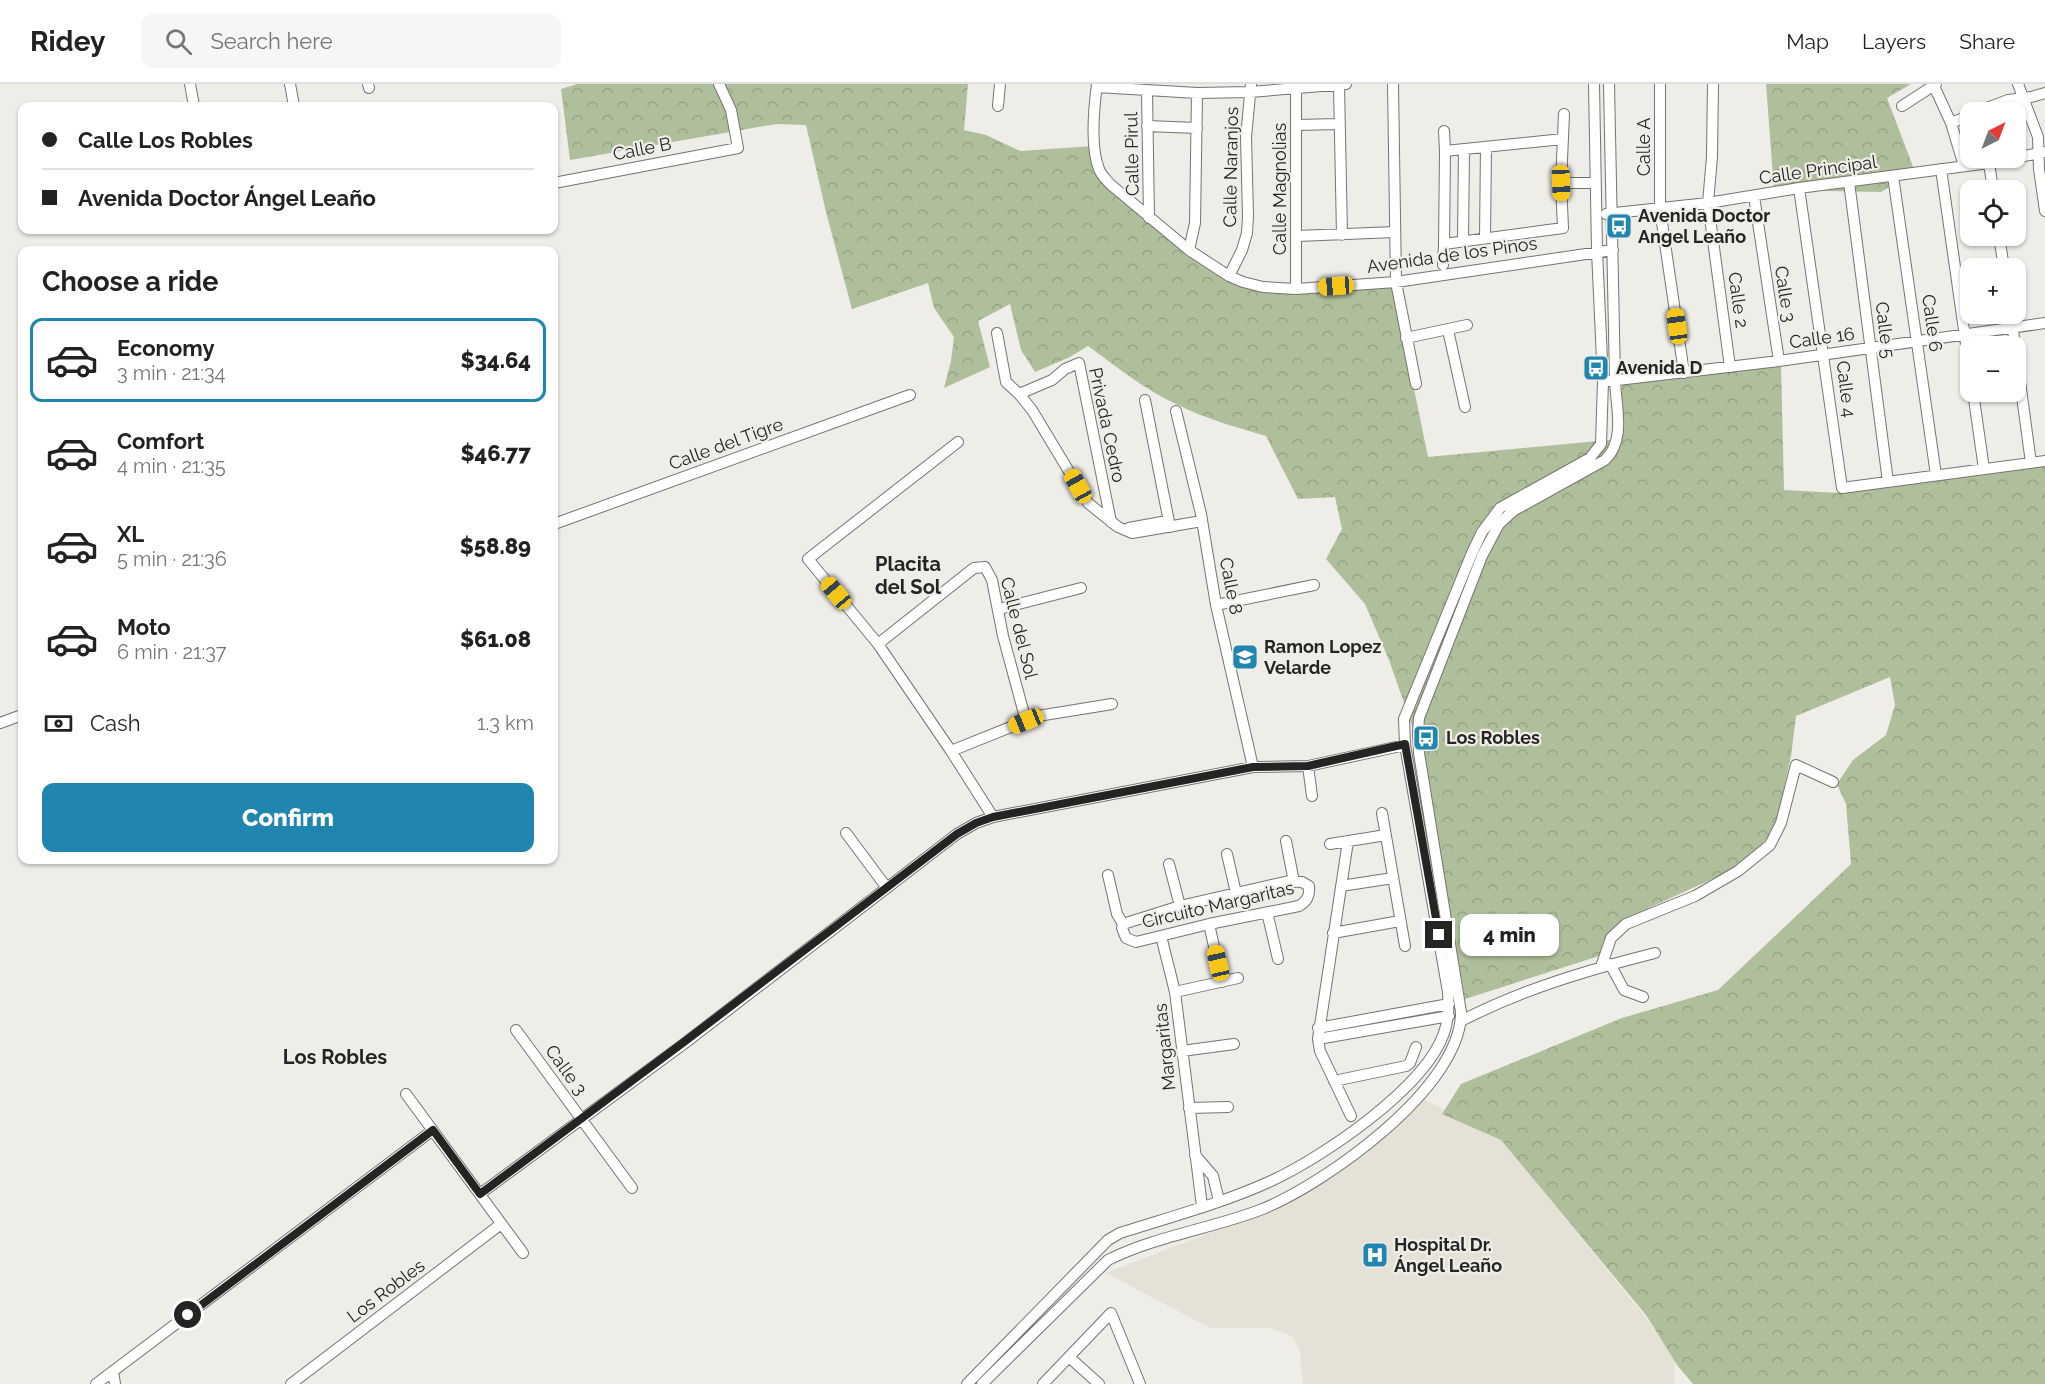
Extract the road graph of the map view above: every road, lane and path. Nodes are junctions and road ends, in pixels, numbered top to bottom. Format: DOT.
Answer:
graph roads {
  1 [pos="190,84"];
  2 [pos="290,84"];
  3 [pos="718,84"];
  4 [pos="1000,84"];
  5 [pos="1346,84"];
  6 [pos="1393,84"];
  7 [pos="1594,84"];
  8 [pos="1609,84"];
  9 [pos="1660,84"];
  10 [pos="1713,84"];
  11 [pos="2018,84"];
  12 [pos="1339,85"];
  13 [pos="1935,85"];
  14 [pos="1097,86"];
  15 [pos="1250,88"];
  16 [pos="1296,88"];
  17 [pos="1148,91"];
  18 [pos="1197,93"];
  19 [pos="2045,93"];
  20 [pos="2022,97"];
  21 [pos="193,102"];
  22 [pos="293,102"];
  23 [pos="2003,102"];
  24 [pos="998,106"];
  25 [pos="1902,106"];
  26 [pos="1564,114"];
  27 [pos="1960,119"];
  28 [pos="1951,123"];
  29 [pos="1339,124"];
  30 [pos="1296,125"];
  31 [pos="1147,126"];
  32 [pos="1197,128"];
  33 [pos="1444,131"];
  34 [pos="1563,139"];
  35 [pos="1486,147"];
  36 [pos="1464,149"];
  37 [pos="1445,151"];
  38 [pos="1960,153"];
  39 [pos="2042,153"];
  40 [pos="2026,156"];
  41 [pos="1960,167"];
  42 [pos="1941,169"];
  43 [pos="1893,176"];
  44 [pos="558,182"];
  45 [pos="1849,182"];
  46 [pos="1561,183"];
  47 [pos="1595,183"];
  48 [pos="1799,188"];
  49 [pos="1754,196"];
  50 [pos="1708,203"];
  51 [pos="1660,209"];
  52 [pos="2045,211"];
  53 [pos="1612,213"];
  54 [pos="1596,214"];
  55 [pos="1149,218"];
  56 [pos="1395,232"];
  57 [pos="1342,235"];
  58 [pos="1297,236"];
  59 [pos="1485,238"];
  60 [pos="1463,241"];
  61 [pos="1444,244"];
  62 [pos="1189,250"];
  63 [pos="1613,250"];
  64 [pos="1597,251"];
  65 [pos="1443,266"];
  66 [pos="1229,276"];
  67 [pos="1396,282"];
  68 [pos="1296,289"];
  69 [pos="2045,323"];
  70 [pos="2013,324"];
  71 [pos="1467,325"];
  72 [pos="2013,327"];
  73 [pos="1448,330"];
  74 [pos="997,333"];
  75 [pos="1965,334"];
  76 [pos="2014,336"];
  77 [pos="1406,338"];
  78 [pos="1918,341"];
  79 [pos="1871,348"];
  80 [pos="1825,354"];
  81 [pos="1779,361"];
  82 [pos="1730,367"];
  83 [pos="1684,373"];
  84 [pos="1603,381"];
  85 [pos="1615,381"];
  86 [pos="1416,384"];
  87 [pos="1019,394"];
  88 [pos="910,395"];
  89 [pos="1145,400"];
  90 [pos="1974,402"];
  91 [pos="2023,402"];
  92 [pos="1465,407"];
  93 [pos="1176,411"];
  94 [pos="1617,421"];
  95 [pos="1602,422"];
  96 [pos="958,442"];
  97 [pos="2045,461"];
  98 [pos="2031,463"];
  99 [pos="1984,469"];
  100 [pos="1936,476"];
  101 [pos="1888,482"];
  102 [pos="1202,518"];
  103 [pos="1111,522"];
  104 [pos="558,523"];
  105 [pos="1169,524"];
  106 [pos="1314,585"];
  107 [pos="1080,588"];
  108 [pos="1216,605"];
  109 [pos="999,609"];
  110 [pos="878,644"];
  111 [pos="1112,704"];
  112 [pos="18,716"];
  113 [pos="1026,721"];
  114 [pos="0,723"];
  115 [pos="1405,744"];
  116 [pos="951,751"];
  117 [pos="1308,766"];
  118 [pos="1253,767"];
  119 [pos="1833,782"];
  120 [pos="1312,796"];
  121 [pos="1382,813"];
  122 [pos="993,817"];
  123 [pos="846,832"];
  124 [pos="1386,835"];
  125 [pos="1286,841"];
  126 [pos="1348,841"];
  127 [pos="1330,844"];
  128 [pos="1227,854"];
  129 [pos="1169,864"];
  130 [pos="1108,875"];
  131 [pos="1394,878"];
  132 [pos="1294,882"];
  133 [pos="1341,886"];
  134 [pos="887,888"];
  135 [pos="1236,893"];
  136 [pos="1180,906"];
  137 [pos="1268,912"];
  138 [pos="1400,921"];
  139 [pos="1123,924"];
  140 [pos="1209,924"];
  141 [pos="1333,933"];
  142 [pos="1161,936"];
  143 [pos="1405,946"];
  144 [pos="1655,953"];
  145 [pos="1278,959"];
  146 [pos="1606,965"];
  147 [pos="1238,978"];
  148 [pos="1222,982"];
  149 [pos="1175,992"];
  150 [pos="1643,997"];
  151 [pos="1449,1010"];
  152 [pos="1461,1021"];
  153 [pos="516,1030"];
  154 [pos="1318,1034"];
  155 [pos="1234,1044"];
  156 [pos="1416,1047"];
  157 [pos="1182,1051"];
  158 [pos="1334,1081"];
  159 [pos="406,1094"];
  160 [pos="1228,1107"];
  161 [pos="1189,1108"];
  162 [pos="1351,1116"];
  163 [pos="581,1119"];
  164 [pos="433,1130"];
  165 [pos="1195,1155"];
  166 [pos="632,1188"];
  167 [pos="480,1194"];
  168 [pos="1219,1201"];
  169 [pos="1202,1206"];
  170 [pos="501,1224"];
  171 [pos="523,1253"];
  172 [pos="1069,1357"];
  173 [pos="113,1371"];
  174 [pos="96,1384"];
  175 [pos="115,1384"];
  176 [pos="291,1384"];
  177 [pos="967,1384"];
  178 [pos="982,1384"];
  179 [pos="1043,1384"];
  180 [pos="1099,1384"];
  181 [pos="1140,1384"];
  1 -- 21 [label="street"];
  2 -- 22 [label="street"];
  3 -- 44 [label="street, Calle B"];
  4 -- 24 [label="street"];
  5 -- 12 [label="street"];
  6 -- 56 [label="street"];
  7 -- 47 [label="street"];
  8 -- 53 [label="street"];
  9 -- 51 [label="street, Calle A"];
  10 -- 50 [label="street"];
  11 -- 20 [label="street"];
  12 -- 16 [label="street"];
  12 -- 29 [label="street"];
  13 -- 25 [label="street"];
  13 -- 28 [label="street"];
  14 -- 17 [label="street"];
  14 -- 55 [label="street, Avenida de los Pinos"];
  15 -- 16 [label="street"];
  15 -- 18 [label="street"];
  15 -- 66 [label="street, Calle Naranjos"];
  16 -- 30 [label="street, Calle Magnolias"];
  17 -- 18 [label="street"];
  17 -- 31 [label="street, Calle Pirul"];
  18 -- 32 [label="street"];
  19 -- 20 [label="street"];
  20 -- 23 [label="street"];
  20 -- 39 [label="street"];
  26 -- 34 [label="street"];
  27 -- 28 [label="street"];
  28 -- 38 [label="street"];
  29 -- 30 [label="street"];
  29 -- 57 [label="street"];
  30 -- 58 [label="street, Calle Magnolias"];
  31 -- 32 [label="street"];
  31 -- 55 [label="street, Calle Pirul"];
  32 -- 62 [label="street"];
  33 -- 37 [label="street"];
  34 -- 35 [label="street"];
  34 -- 46 [label="street"];
  35 -- 36 [label="street"];
  35 -- 59 [label="street"];
  36 -- 37 [label="street"];
  36 -- 60 [label="street"];
  37 -- 61 [label="street"];
  39 -- 40 [label="street, Calle Principal"];
  39 -- 52 [label="street"];
  41 -- 42 [label="street, Calle Principal"];
  42 -- 43 [label="street, Calle Principal"];
  42 -- 75 [label="street"];
  43 -- 45 [label="street, Calle Principal"];
  43 -- 78 [label="street, Calle 6"];
  45 -- 48 [label="street, Calle Principal"];
  45 -- 79 [label="street, Calle 5"];
  46 -- 47 [label="street"];
  46 -- 59 [label="street"];
  47 -- 54 [label="street"];
  48 -- 49 [label="street, Calle Principal"];
  48 -- 80 [label="street, Calle 4"];
  49 -- 50 [label="street, Calle Principal"];
  49 -- 81 [label="street, Calle 3"];
  50 -- 51 [label="street, Calle Principal"];
  50 -- 82 [label="street, Calle 2"];
  51 -- 53 [label="street, Calle Principal"];
  51 -- 83 [label="street, Calle A"];
  53 -- 54 [label="street, Calle Principal"];
  53 -- 63 [label="street"];
  54 -- 64 [label="street"];
  55 -- 62 [label="street, Avenida de los Pinos"];
  56 -- 57 [label="street"];
  56 -- 67 [label="street"];
  57 -- 58 [label="street"];
  58 -- 68 [label="street, Calle Magnolias"];
  59 -- 60 [label="street"];
  60 -- 61 [label="street"];
  61 -- 65 [label="street"];
  62 -- 66 [label="street, Avenida de los Pinos"];
  63 -- 64 [label="street, Avenida de los Pinos"];
  63 -- 85 [label="street"];
  64 -- 67 [label="street, Avenida de los Pinos"];
  64 -- 84 [label="street"];
  66 -- 68 [label="street, Avenida de los Pinos"];
  67 -- 68 [label="street, Avenida de los Pinos"];
  67 -- 77 [label="street"];
  69 -- 72 [label="street, Calle 16"];
  70 -- 72 [label="street"];
  71 -- 73 [label="street"];
  72 -- 75 [label="street, Calle 16"];
  72 -- 76 [label="street"];
  73 -- 77 [label="street"];
  73 -- 92 [label="street"];
  74 -- 87 [label="street"];
  75 -- 78 [label="street, Calle 16"];
  77 -- 86 [label="street"];
  78 -- 79 [label="street, Calle 16"];
  78 -- 100 [label="street, Calle 6"];
  79 -- 80 [label="street, Calle 16"];
  79 -- 101 [label="street, Calle 5"];
  80 -- 81 [label="street, Calle 16"];
  80 -- 101 [label="street, Calle 4"];
  81 -- 82 [label="street, Calle 16"];
  82 -- 83 [label="street, Calle 16"];
  83 -- 85 [label="street, Calle 16"];
  84 -- 85 [label="street, Calle 16"];
  84 -- 95 [label="street"];
  85 -- 94 [label="street"];
  87 -- 103 [label="street"];
  87 -- 103 [label="street, Privada Cedro"];
  88 -- 104 [label="street, Calle del Tigre"];
  89 -- 105 [label="street"];
  90 -- 99 [label="street"];
  91 -- 98 [label="street"];
  93 -- 102 [label="street, Calle 8"];
  94 -- 95 [label="street"];
  94 -- 152 [label="street"];
  95 -- 115 [label="street"];
  96 -- 110 [label="street"];
  97 -- 98 [label="street"];
  98 -- 99 [label="street"];
  99 -- 100 [label="street"];
  100 -- 101 [label="street"];
  102 -- 105 [label="street"];
  102 -- 108 [label="street, Calle 8"];
  103 -- 105 [label="street"];
  106 -- 108 [label="street"];
  107 -- 109 [label="street"];
  108 -- 118 [label="street, Calle 8"];
  109 -- 110 [label="street, Calle del Sol"];
  109 -- 113 [label="street, Calle del Sol"];
  110 -- 116 [label="street"];
  111 -- 113 [label="street"];
  112 -- 114 [label="street"];
  113 -- 116 [label="street"];
  115 -- 117 [label="street"];
  115 -- 151 [label="street"];
  116 -- 122 [label="street"];
  117 -- 118 [label="street"];
  117 -- 120 [label="street"];
  118 -- 122 [label="street"];
  119 -- 146 [label="street"];
  121 -- 124 [label="street"];
  122 -- 134 [label="street"];
  123 -- 134 [label="street"];
  124 -- 126 [label="street"];
  124 -- 131 [label="street"];
  125 -- 132 [label="street"];
  126 -- 127 [label="street"];
  126 -- 133 [label="street"];
  128 -- 135 [label="street"];
  129 -- 136 [label="street"];
  130 -- 139 [label="street, Circuito Margaritas"];
  131 -- 133 [label="street"];
  131 -- 138 [label="street"];
  132 -- 135 [label="street, Circuito Margaritas"];
  132 -- 137 [label="street, Circuito Margaritas"];
  133 -- 141 [label="street"];
  134 -- 163 [label="street"];
  135 -- 136 [label="street, Circuito Margaritas"];
  136 -- 139 [label="street, Circuito Margaritas"];
  137 -- 140 [label="street, Circuito Margaritas"];
  137 -- 145 [label="street"];
  138 -- 141 [label="street"];
  138 -- 143 [label="street"];
  139 -- 142 [label="street, Circuito Margaritas"];
  140 -- 142 [label="street, Circuito Margaritas"];
  140 -- 148 [label="street"];
  141 -- 154 [label="street"];
  142 -- 149 [label="street, Margaritas"];
  144 -- 146 [label="street"];
  146 -- 150 [label="street"];
  146 -- 152 [label="street"];
  147 -- 148 [label="street"];
  148 -- 149 [label="street"];
  149 -- 157 [label="street, Margaritas"];
  151 -- 154 [label="street"];
  151 -- 168 [label="street"];
  152 -- 178 [label="street"];
  153 -- 163 [label="street, Calle 3"];
  154 -- 158 [label="street"];
  155 -- 157 [label="street"];
  156 -- 158 [label="street"];
  157 -- 161 [label="street, Margaritas"];
  158 -- 162 [label="street"];
  159 -- 164 [label="street"];
  160 -- 161 [label="street"];
  161 -- 165 [label="street, Margaritas"];
  163 -- 166 [label="street, Calle 3"];
  163 -- 167 [label="street"];
  164 -- 167 [label="street"];
  164 -- 173 [label="street"];
  165 -- 168 [label="street"];
  165 -- 169 [label="street, Margaritas"];
  167 -- 170 [label="street"];
  168 -- 169 [label="street"];
  169 -- 177 [label="street"];
  170 -- 171 [label="street"];
  170 -- 176 [label="street, Los Robles"];
  172 -- 179 [label="street"];
  172 -- 180 [label="street"];
  172 -- 181 [label="street"];
  173 -- 174 [label="street"];
  173 -- 175 [label="street"];
}
